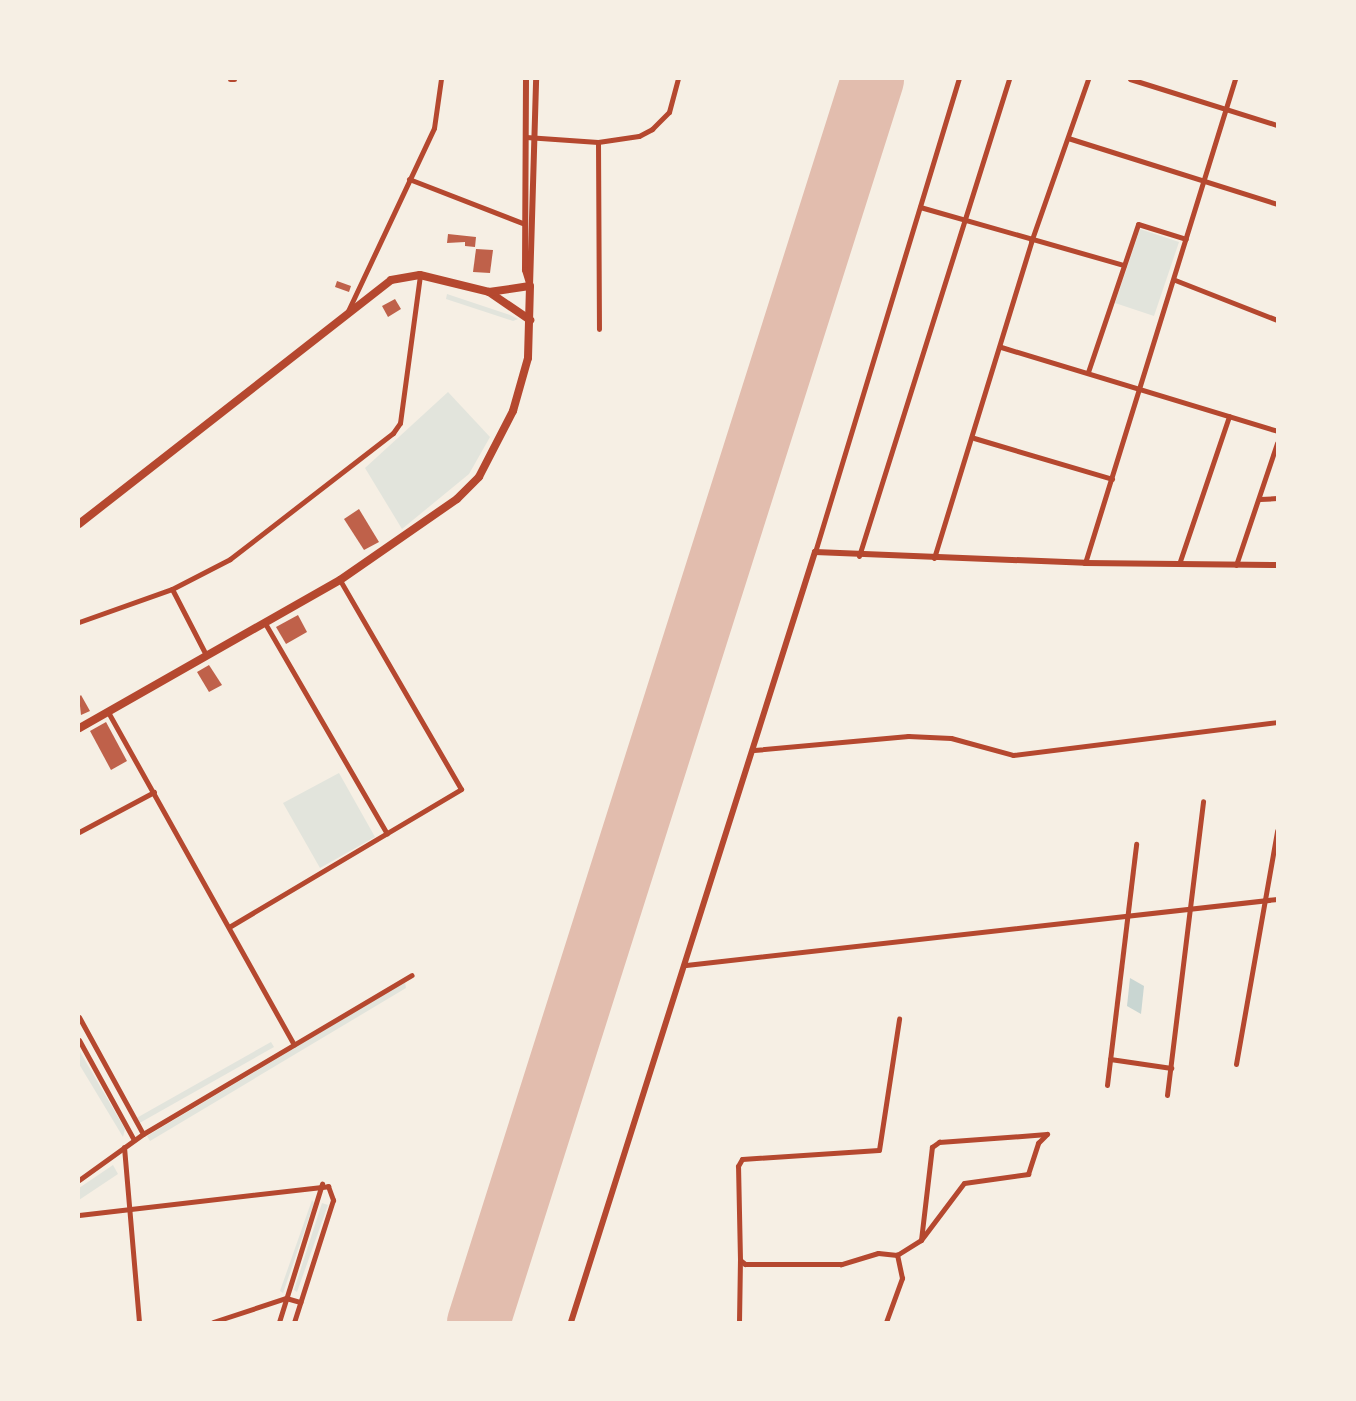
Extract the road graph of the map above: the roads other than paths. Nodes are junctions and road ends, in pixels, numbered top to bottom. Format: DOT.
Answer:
graph roads {
  1 [pos="442,79"];
  2 [pos="526,79"];
  3 [pos="536,79"];
  4 [pos="678,79"];
  5 [pos="959,79"];
  6 [pos="1009,79"];
  7 [pos="1087,79"];
  8 [pos="1130,79"];
  9 [pos="1235,79"];
  10 [pos="1226,108"];
  11 [pos="1277,125"];
  12 [pos="526,137"];
  13 [pos="535,137"];
  14 [pos="1068,138"];
  15 [pos="598,142"];
  16 [pos="409,179"];
  17 [pos="1205,181"];
  18 [pos="1277,204"];
  19 [pos="919,206"];
  20 [pos="966,221"];
  21 [pos="525,224"];
  22 [pos="1186,239"];
  23 [pos="1031,242"];
  24 [pos="1124,265"];
  25 [pos="420,275"];
  26 [pos="1175,280"];
  27 [pos="530,286"];
  28 [pos="489,292"];
  29 [pos="346,313"];
  30 [pos="530,320"];
  31 [pos="1277,320"];
  32 [pos="599,329"];
  33 [pos="1001,347"];
  34 [pos="1088,372"];
  35 [pos="1142,389"];
  36 [pos="1228,416"];
  37 [pos="1277,420"];
  38 [pos="1276,430"];
  39 [pos="974,438"];
  40 [pos="1277,443"];
  41 [pos="1112,479"];
  42 [pos="1277,498"];
  43 [pos="1260,499"];
  44 [pos="79,524"];
  45 [pos="815,552"];
  46 [pos="859,556"];
  47 [pos="934,558"];
  48 [pos="1085,563"];
  49 [pos="1179,564"];
  50 [pos="1236,565"];
  51 [pos="1277,565"];
  52 [pos="340,580"];
  53 [pos="172,589"];
  54 [pos="79,622"];
  55 [pos="266,625"];
  56 [pos="206,655"];
  57 [pos="108,712"];
  58 [pos="1277,722"];
  59 [pos="79,727"];
  60 [pos="754,750"];
  61 [pos="155,792"];
  62 [pos="1202,801"];
  63 [pos="1277,831"];
  64 [pos="79,832"];
  65 [pos="387,834"];
  66 [pos="1136,844"];
  67 [pos="1277,899"];
  68 [pos="1266,901"];
  69 [pos="1193,912"];
  70 [pos="1125,917"];
  71 [pos="229,927"];
  72 [pos="686,965"];
  73 [pos="412,975"];
  74 [pos="79,1017"];
  75 [pos="899,1019"];
  76 [pos="79,1040"];
  77 [pos="294,1045"];
  78 [pos="1110,1059"];
  79 [pos="1236,1064"];
  80 [pos="1171,1068"];
  81 [pos="1107,1084"];
  82 [pos="1167,1095"];
  83 [pos="143,1134"];
  84 [pos="134,1140"];
  85 [pos="124,1147"];
  86 [pos="79,1180"];
  87 [pos="322,1184"];
  88 [pos="128,1207"];
  89 [pos="79,1215"];
  90 [pos="921,1240"];
  91 [pos="897,1255"];
  92 [pos="740,1260"];
  93 [pos="286,1298"];
  94 [pos="300,1302"];
  95 [pos="139,1322"];
  96 [pos="213,1322"];
  97 [pos="279,1322"];
  98 [pos="294,1322"];
  99 [pos="571,1322"];
  100 [pos="739,1322"];
  101 [pos="886,1322"];
  1 -- 16 [label="street"];
  2 -- 12 [label="street"];
  3 -- 13 [label="street"];
  4 -- 15 [label="street"];
  5 -- 19 [label="street"];
  6 -- 20 [label="street"];
  7 -- 14 [label="street"];
  8 -- 10 [label="street"];
  9 -- 10 [label="street"];
  10 -- 11 [label="street"];
  10 -- 17 [label="street"];
  12 -- 13 [label="street"];
  12 -- 21 [label="street"];
  13 -- 15 [label="street"];
  13 -- 27 [label="street"];
  14 -- 17 [label="street"];
  14 -- 23 [label="street"];
  15 -- 32 [label="street"];
  16 -- 21 [label="street"];
  16 -- 29 [label="street"];
  17 -- 18 [label="street"];
  17 -- 22 [label="street"];
  19 -- 20 [label="street"];
  19 -- 45 [label="street"];
  20 -- 23 [label="street"];
  20 -- 46 [label="street"];
  21 -- 27 [label="street"];
  22 -- 24 [label="street"];
  22 -- 26 [label="street"];
  23 -- 24 [label="street"];
  23 -- 33 [label="street"];
  24 -- 34 [label="street"];
  25 -- 28 [label="highway"];
  25 -- 29 [label="highway"];
  25 -- 53 [label="street"];
  26 -- 31 [label="street"];
  26 -- 35 [label="street"];
  27 -- 28 [label="highway"];
  27 -- 30 [label="highway"];
  28 -- 30 [label="highway"];
  29 -- 44 [label="highway"];
  30 -- 52 [label="highway"];
  33 -- 34 [label="street"];
  33 -- 39 [label="street"];
  34 -- 35 [label="street"];
  35 -- 36 [label="street"];
  35 -- 41 [label="street"];
  36 -- 38 [label="street"];
  36 -- 49 [label="street"];
  37 -- 38 [label="street"];
  39 -- 41 [label="street"];
  39 -- 47 [label="street"];
  40 -- 43 [label="street"];
  41 -- 48 [label="street"];
  42 -- 43 [label="street"];
  43 -- 50 [label="street"];
  45 -- 46 [label="street"];
  45 -- 60 [label="street"];
  46 -- 47 [label="street"];
  47 -- 48 [label="street"];
  48 -- 49 [label="street"];
  49 -- 50 [label="street"];
  50 -- 51 [label="street"];
  52 -- 55 [label="highway"];
  52 -- 65 [label="street"];
  53 -- 54 [label="street"];
  53 -- 56 [label="street"];
  55 -- 56 [label="highway"];
  55 -- 65 [label="street"];
  56 -- 57 [label="highway"];
  57 -- 59 [label="highway"];
  57 -- 61 [label="street"];
  58 -- 60 [label="street"];
  60 -- 72 [label="street"];
  61 -- 64 [label="street"];
  61 -- 71 [label="street"];
  62 -- 69 [label="street"];
  63 -- 68 [label="street"];
  65 -- 71 [label="street"];
  66 -- 70 [label="street"];
  67 -- 68 [label="street"];
  68 -- 69 [label="street"];
  68 -- 79 [label="street"];
  69 -- 70 [label="street"];
  69 -- 80 [label="street"];
  70 -- 72 [label="street"];
  70 -- 78 [label="street"];
  71 -- 77 [label="street"];
  72 -- 99 [label="street"];
  73 -- 77 [label="street"];
  74 -- 83 [label="street"];
  75 -- 92 [label="street"];
  76 -- 84 [label="street"];
  77 -- 83 [label="street"];
  78 -- 80 [label="street"];
  78 -- 81 [label="street"];
  80 -- 82 [label="street"];
  83 -- 84 [label="street"];
  84 -- 85 [label="street"];
  85 -- 86 [label="street"];
  85 -- 88 [label="street"];
  87 -- 88 [label="street"];
  87 -- 93 [label="street"];
  87 -- 94 [label="street"];
  88 -- 89 [label="street"];
  88 -- 95 [label="street"];
  90 -- 90 [label="street"];
  90 -- 91 [label="street"];
  91 -- 92 [label="street"];
  91 -- 101 [label="street"];
  92 -- 100 [label="street"];
  93 -- 94 [label="street"];
  93 -- 96 [label="street"];
  93 -- 97 [label="street"];
  94 -- 98 [label="street"];
}
